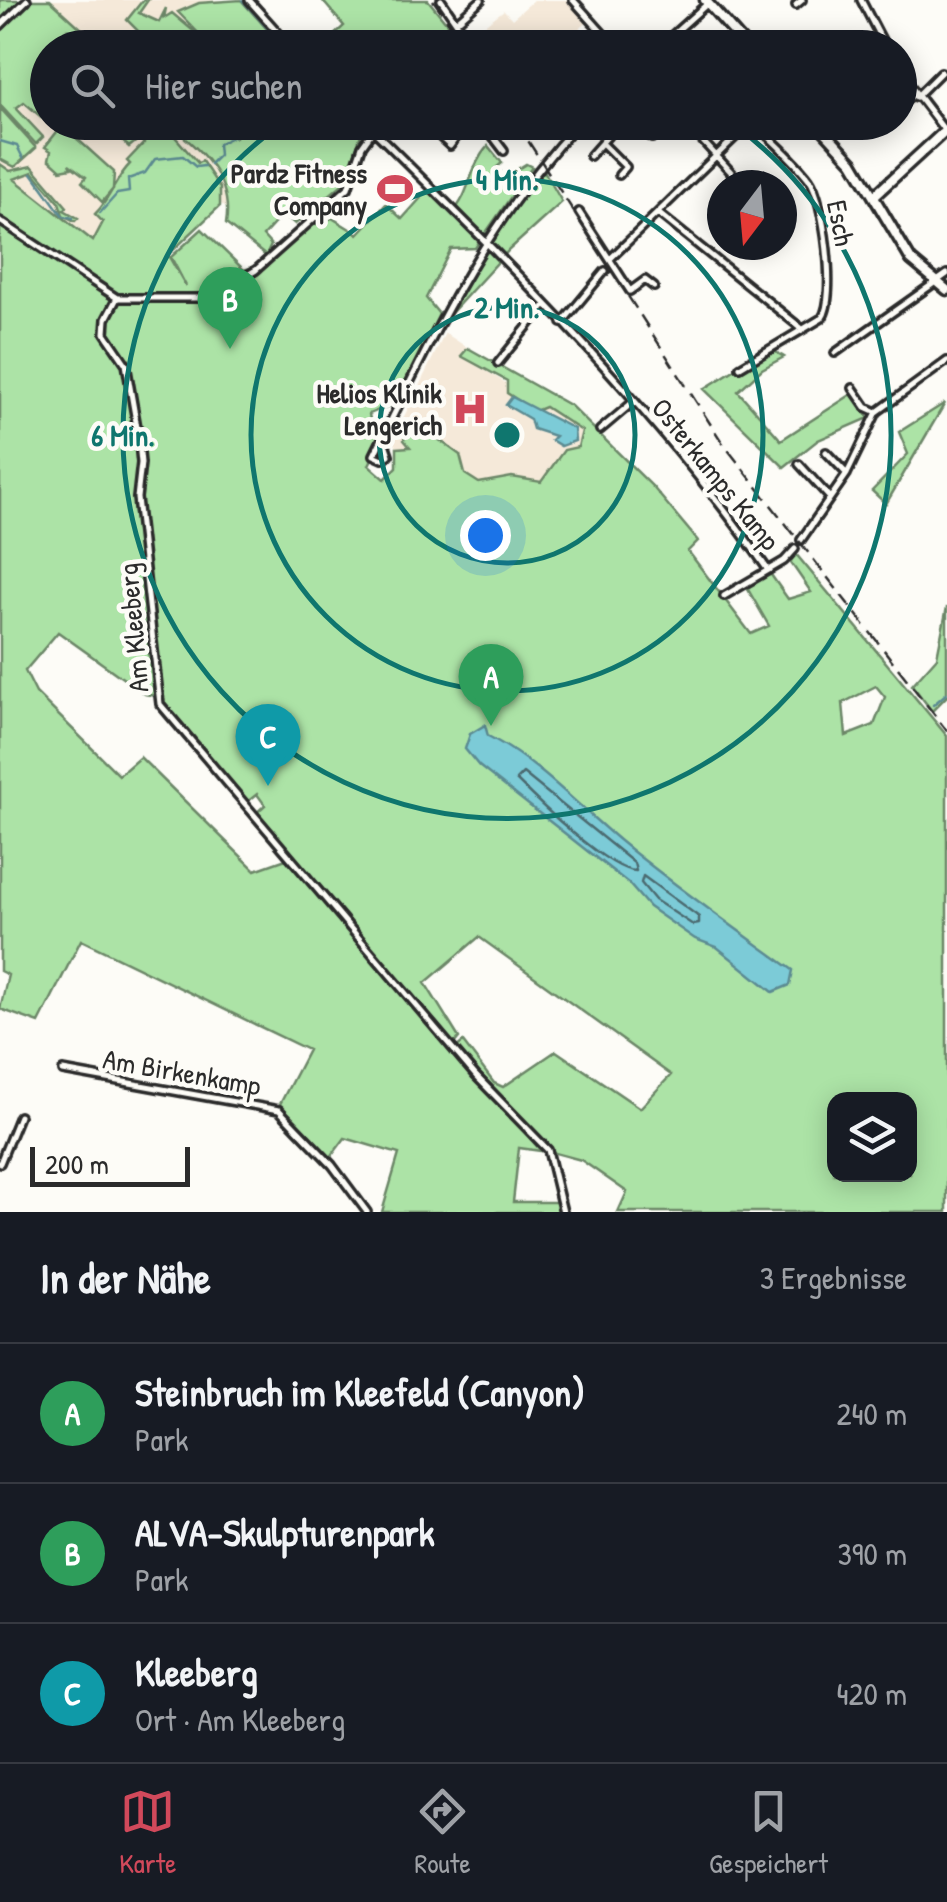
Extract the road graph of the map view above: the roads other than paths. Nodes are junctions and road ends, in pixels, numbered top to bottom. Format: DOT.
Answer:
graph roads {
  1 [pos="27,0"];
  2 [pos="249,0"];
  3 [pos="441,0"];
  4 [pos="480,0"];
  5 [pos="573,0"];
  6 [pos="802,0"];
  7 [pos="861,0"];
  8 [pos="706,1"];
  9 [pos="796,6"];
  10 [pos="458,22"];
  11 [pos="0,26"];
  12 [pos="276,30"];
  13 [pos="463,30"];
  14 [pos="600,30"];
  15 [pos="676,30"];
  16 [pos="732,30"];
  17 [pos="877,30"];
  18 [pos="941,72"];
  19 [pos="917,93"];
  20 [pos="917,97"];
  21 [pos="946,130"];
  22 [pos="366,140"];
  23 [pos="383,140"];
  24 [pos="496,140"];
  25 [pos="565,140"];
  26 [pos="605,140"];
  27 [pos="701,140"];
  28 [pos="733,140"];
  29 [pos="770,140"];
  30 [pos="832,140"];
  31 [pos="602,144"];
  32 [pos="504,150"];
  33 [pos="590,156"];
  34 [pos="716,157"];
  35 [pos="726,170"];
  36 [pos="619,174"];
  37 [pos="874,196"];
  38 [pos="579,212"];
  39 [pos="658,213"];
  40 [pos="0,221"];
  41 [pos="486,238"];
  42 [pos="610,260"];
  43 [pos="604,271"];
  44 [pos="947,274"];
  45 [pos="937,284"];
  46 [pos="654,286"];
  47 [pos="947,290"];
  48 [pos="116,298"];
  49 [pos="545,304"];
  50 [pos="562,323"];
  51 [pos="802,328"];
  52 [pos="835,353"];
  53 [pos="947,361"];
  54 [pos="498,363"];
  55 [pos="740,367"];
  56 [pos="852,388"];
  57 [pos="632,403"];
  58 [pos="877,412"];
  59 [pos="600,430"];
  60 [pos="383,437"];
  61 [pos="826,452"];
  62 [pos="799,464"];
  63 [pos="847,474"];
  64 [pos="830,498"];
  65 [pos="801,540"];
  66 [pos="795,549"];
  67 [pos="768,570"];
  68 [pos="724,596"];
  69 [pos="62,1071"];
  70 [pos="20,1116"];
  71 [pos="0,1163"];
  72 [pos="367,1212"];
  73 [pos="563,1212"];
  1 -- 11 [label="street"];
  2 -- 12 [label="street"];
  3 -- 10 [label="street"];
  4 -- 10 [label="street"];
  5 -- 14 [label="street"];
  6 -- 9 [label="street"];
  7 -- 17 [label="street"];
  8 -- 15 [label="street"];
  8 -- 16 [label="street"];
  10 -- 13 [label="street"];
  18 -- 19 [label="street"];
  20 -- 21 [label="street"];
  21 -- 37 [label="street"];
  22 -- 48 [label="street"];
  23 -- 41 [label="street, Osterkamps Kamp"];
  24 -- 32 [label="street"];
  25 -- 41 [label="street"];
  26 -- 31 [label="street"];
  27 -- 34 [label="street"];
  28 -- 34 [label="street"];
  29 -- 51 [label="street, Esch"];
  30 -- 37 [label="street"];
  31 -- 33 [label="street"];
  31 -- 36 [label="street"];
  34 -- 35 [label="street"];
  34 -- 39 [label="street"];
  37 -- 45 [label="street"];
  38 -- 42 [label="street"];
  39 -- 42 [label="street"];
  39 -- 51 [label="street"];
  40 -- 48 [label="street"];
  41 -- 49 [label="street, Osterkamps Kamp"];
  41 -- 60 [label="street"];
  42 -- 46 [label="street"];
  43 -- 50 [label="street"];
  44 -- 45 [label="street"];
  45 -- 47 [label="street"];
  45 -- 52 [label="street"];
  48 -- 73 [label="street, Am Kleeberg"];
  49 -- 50 [label="street, Osterkamps Kamp"];
  49 -- 54 [label="street"];
  50 -- 57 [label="street, Osterkamps Kamp"];
  51 -- 55 [label="street, Esch"];
  53 -- 58 [label="street"];
  56 -- 58 [label="street"];
  57 -- 59 [label="street, Osterkamps Kamp"];
  57 -- 67 [label="street, Osterkamps Kamp"];
  58 -- 63 [label="street"];
  61 -- 63 [label="street"];
  62 -- 64 [label="street"];
  63 -- 64 [label="street"];
  64 -- 65 [label="street"];
  66 -- 67 [label="street, Osterkamps Kamp"];
  67 -- 68 [label="street, Osterkamps Kamp"];
  69 -- 72 [label="street, Am Birkenkamp"];
  70 -- 71 [label="street"];
}
